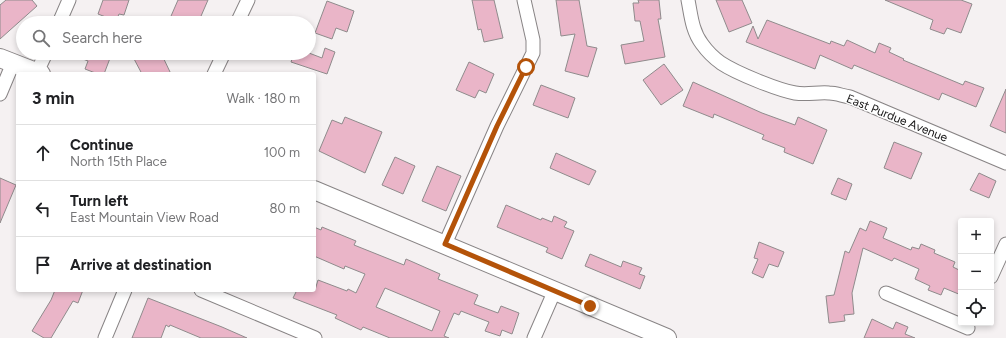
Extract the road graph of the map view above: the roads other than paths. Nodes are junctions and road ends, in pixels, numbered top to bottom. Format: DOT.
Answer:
graph roads {
  1 [pos="69,0"];
  2 [pos="248,0"];
  3 [pos="524,0"];
  4 [pos="688,0"];
  5 [pos="62,16"];
  6 [pos="240,16"];
  7 [pos="44,60"];
  8 [pos="221,60"];
  9 [pos="6,61"];
  10 [pos="36,72"];
  11 [pos="39,72"];
  12 [pos="215,72"];
  13 [pos="0,94"];
  14 [pos="1006,163"];
  15 [pos="316,191"];
  16 [pos="445,244"];
  17 [pos="1006,244"];
  18 [pos="994,270"];
  19 [pos="555,290"];
  20 [pos="124,292"];
  21 [pos="206,292"];
  22 [pos="886,293"];
  23 [pos="968,330"];
  24 [pos="105,338"];
  25 [pos="315,338"];
  26 [pos="534,338"];
  27 [pos="667,338"];
  1 -- 5 [label="street"];
  2 -- 6 [label="street"];
  3 -- 16 [label="street"];
  4 -- 14 [label="street, East Purdue Avenue"];
  7 -- 11 [label="street"];
  8 -- 12 [label="street"];
  9 -- 10 [label="street"];
  9 -- 13 [label="street"];
  15 -- 16 [label="street"];
  16 -- 19 [label="street"];
  17 -- 18 [label="street"];
  19 -- 26 [label="street"];
  19 -- 27 [label="street"];
  20 -- 24 [label="street"];
  21 -- 25 [label="street"];
  22 -- 23 [label="street"];
}
